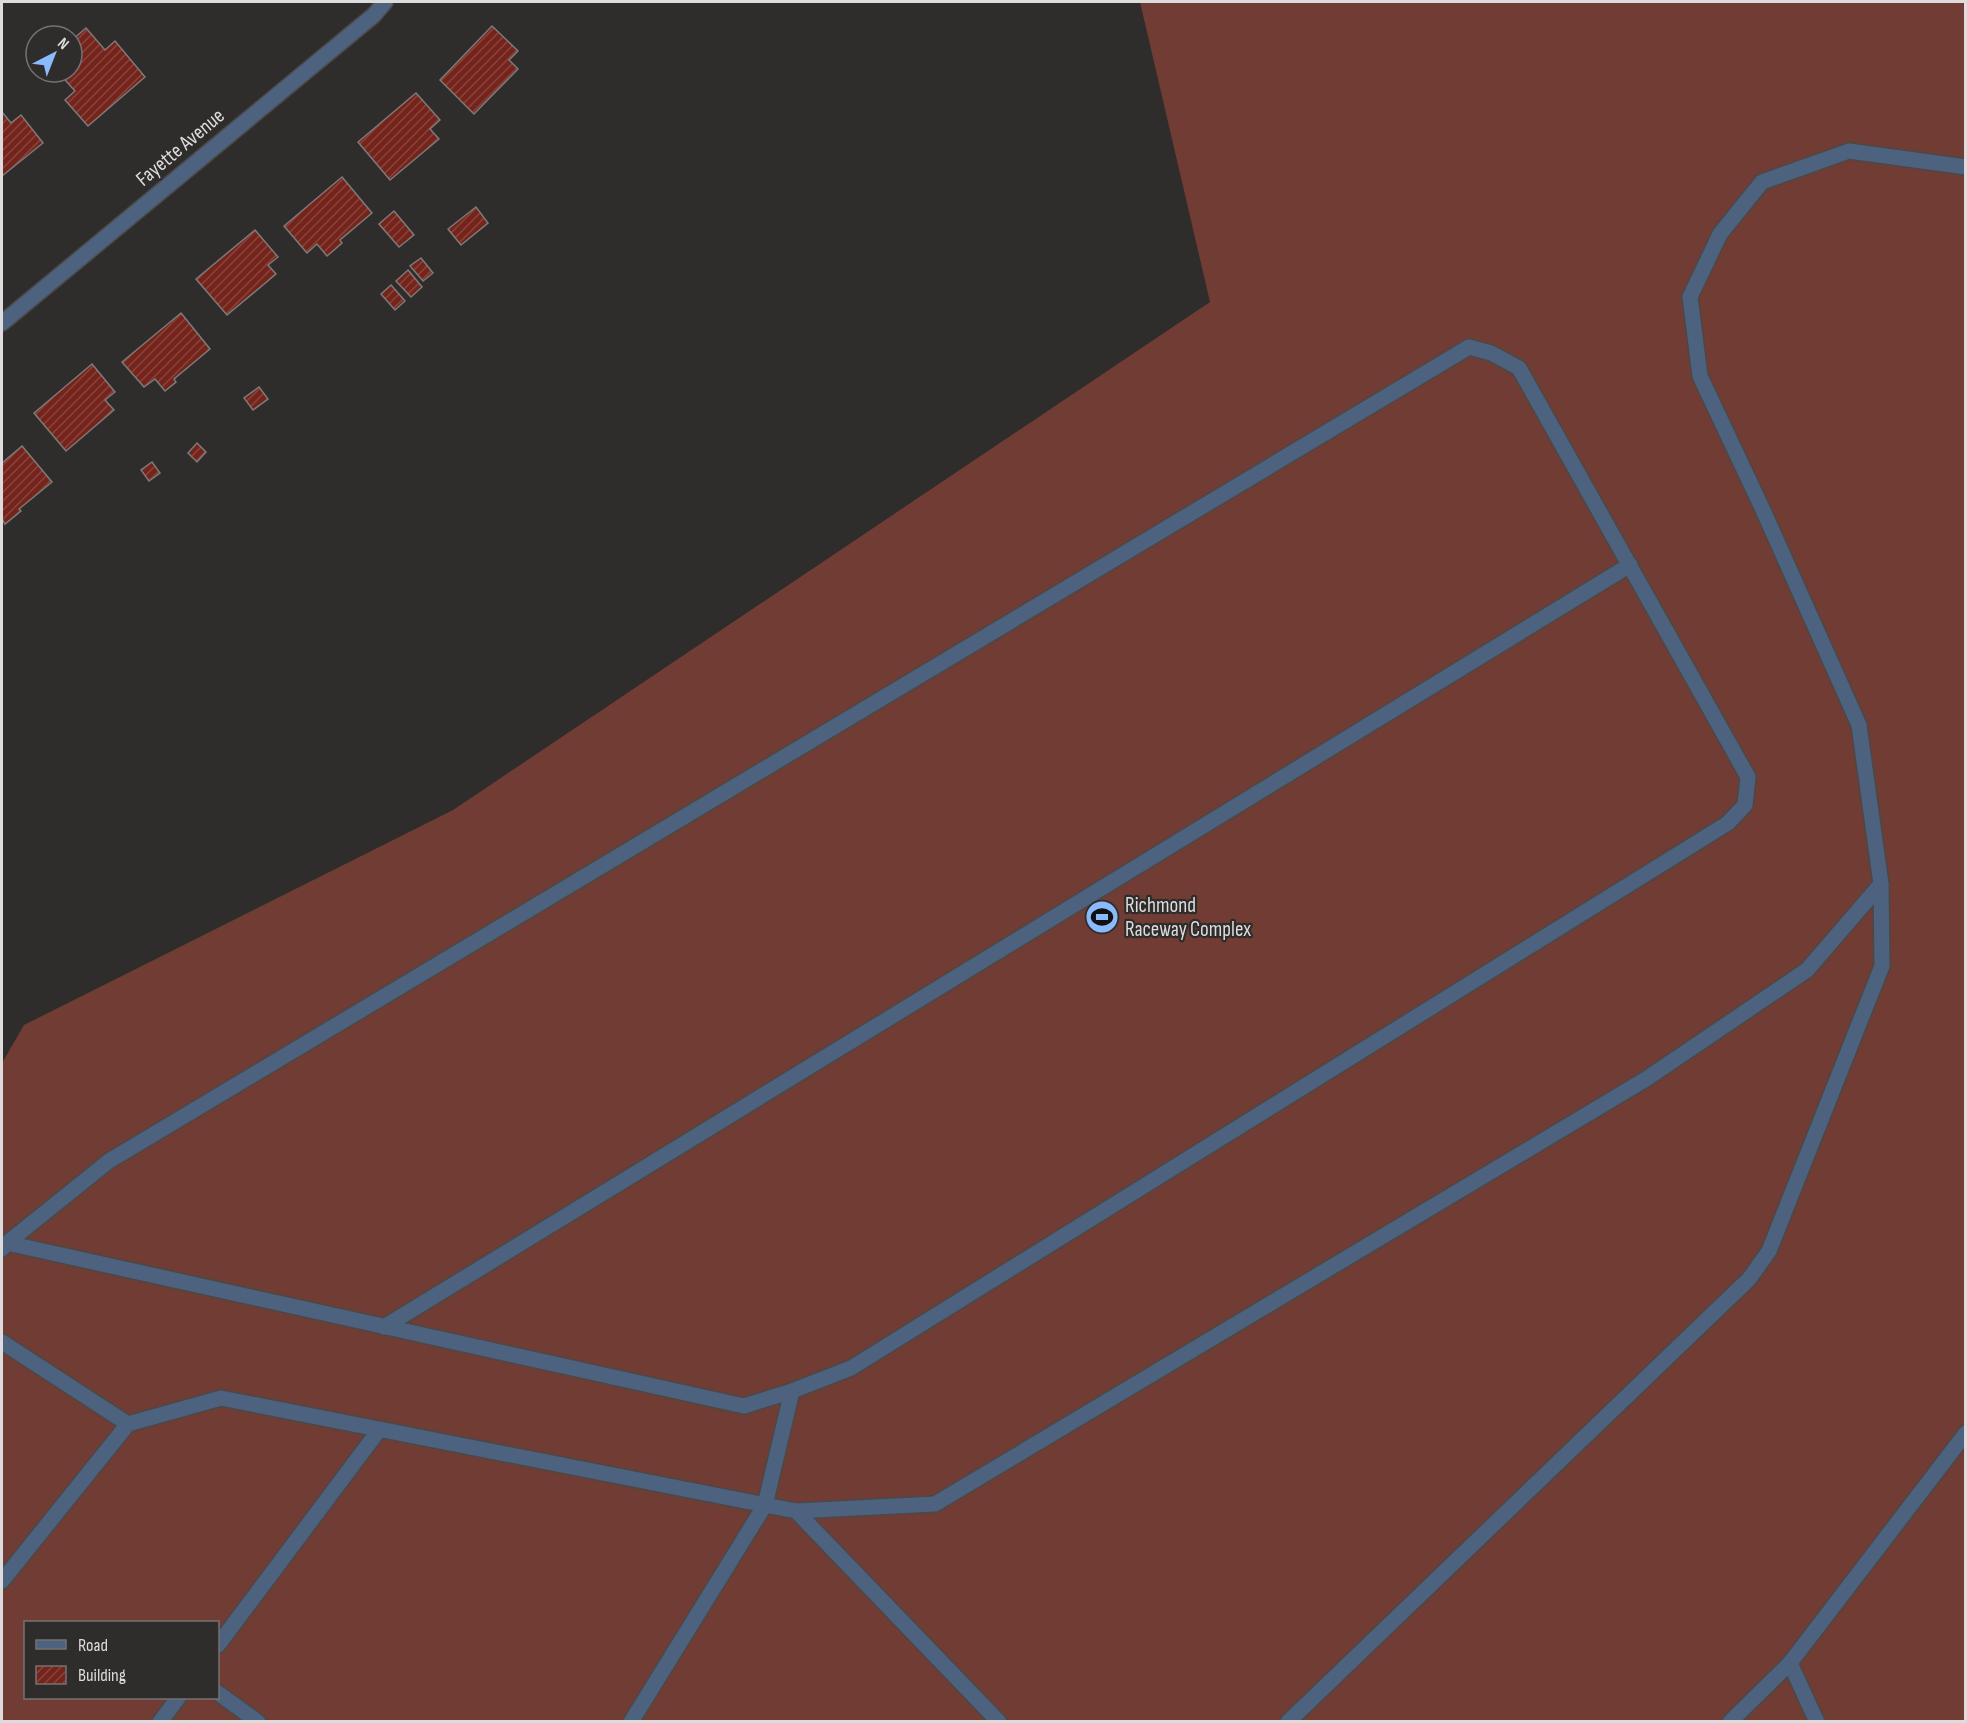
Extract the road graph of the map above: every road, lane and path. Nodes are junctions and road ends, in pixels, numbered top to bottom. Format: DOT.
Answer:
graph roads {
  1 [pos="385,2"];
  2 [pos="1965,167"];
  3 [pos="2,323"];
  4 [pos="1630,565"];
  5 [pos="1881,884"];
  6 [pos="4,1246"];
  7 [pos="384,1327"];
  8 [pos="2,1342"];
  9 [pos="792,1391"];
  10 [pos="128,1424"];
  11 [pos="379,1430"];
  12 [pos="1965,1433"];
  13 [pos="765,1505"];
  14 [pos="796,1511"];
  15 [pos="2,1581"];
  16 [pos="219,1644"];
  17 [pos="1790,1663"];
  18 [pos="219,1694"];
  19 [pos="177,1699"];
  20 [pos="160,1722"];
  21 [pos="258,1722"];
  22 [pos="631,1722"];
  23 [pos="999,1722"];
  24 [pos="1288,1722"];
  25 [pos="1730,1722"];
  26 [pos="1817,1722"];
  1 -- 3 [label="street, Fayette Avenue"];
  2 -- 5 [label="street"];
  4 -- 6 [label="street"];
  4 -- 7 [label="street"];
  4 -- 9 [label="street"];
  5 -- 14 [label="street"];
  5 -- 24 [label="street"];
  6 -- 7 [label="street"];
  7 -- 9 [label="street"];
  8 -- 10 [label="street"];
  9 -- 13 [label="street"];
  10 -- 11 [label="street"];
  10 -- 15 [label="street"];
  11 -- 13 [label="street"];
  11 -- 16 [label="street"];
  12 -- 17 [label="street"];
  13 -- 14 [label="street"];
  13 -- 22 [label="street"];
  14 -- 23 [label="street"];
  17 -- 25 [label="street"];
  17 -- 26 [label="street"];
  18 -- 21 [label="street"];
  19 -- 20 [label="street"];
}
